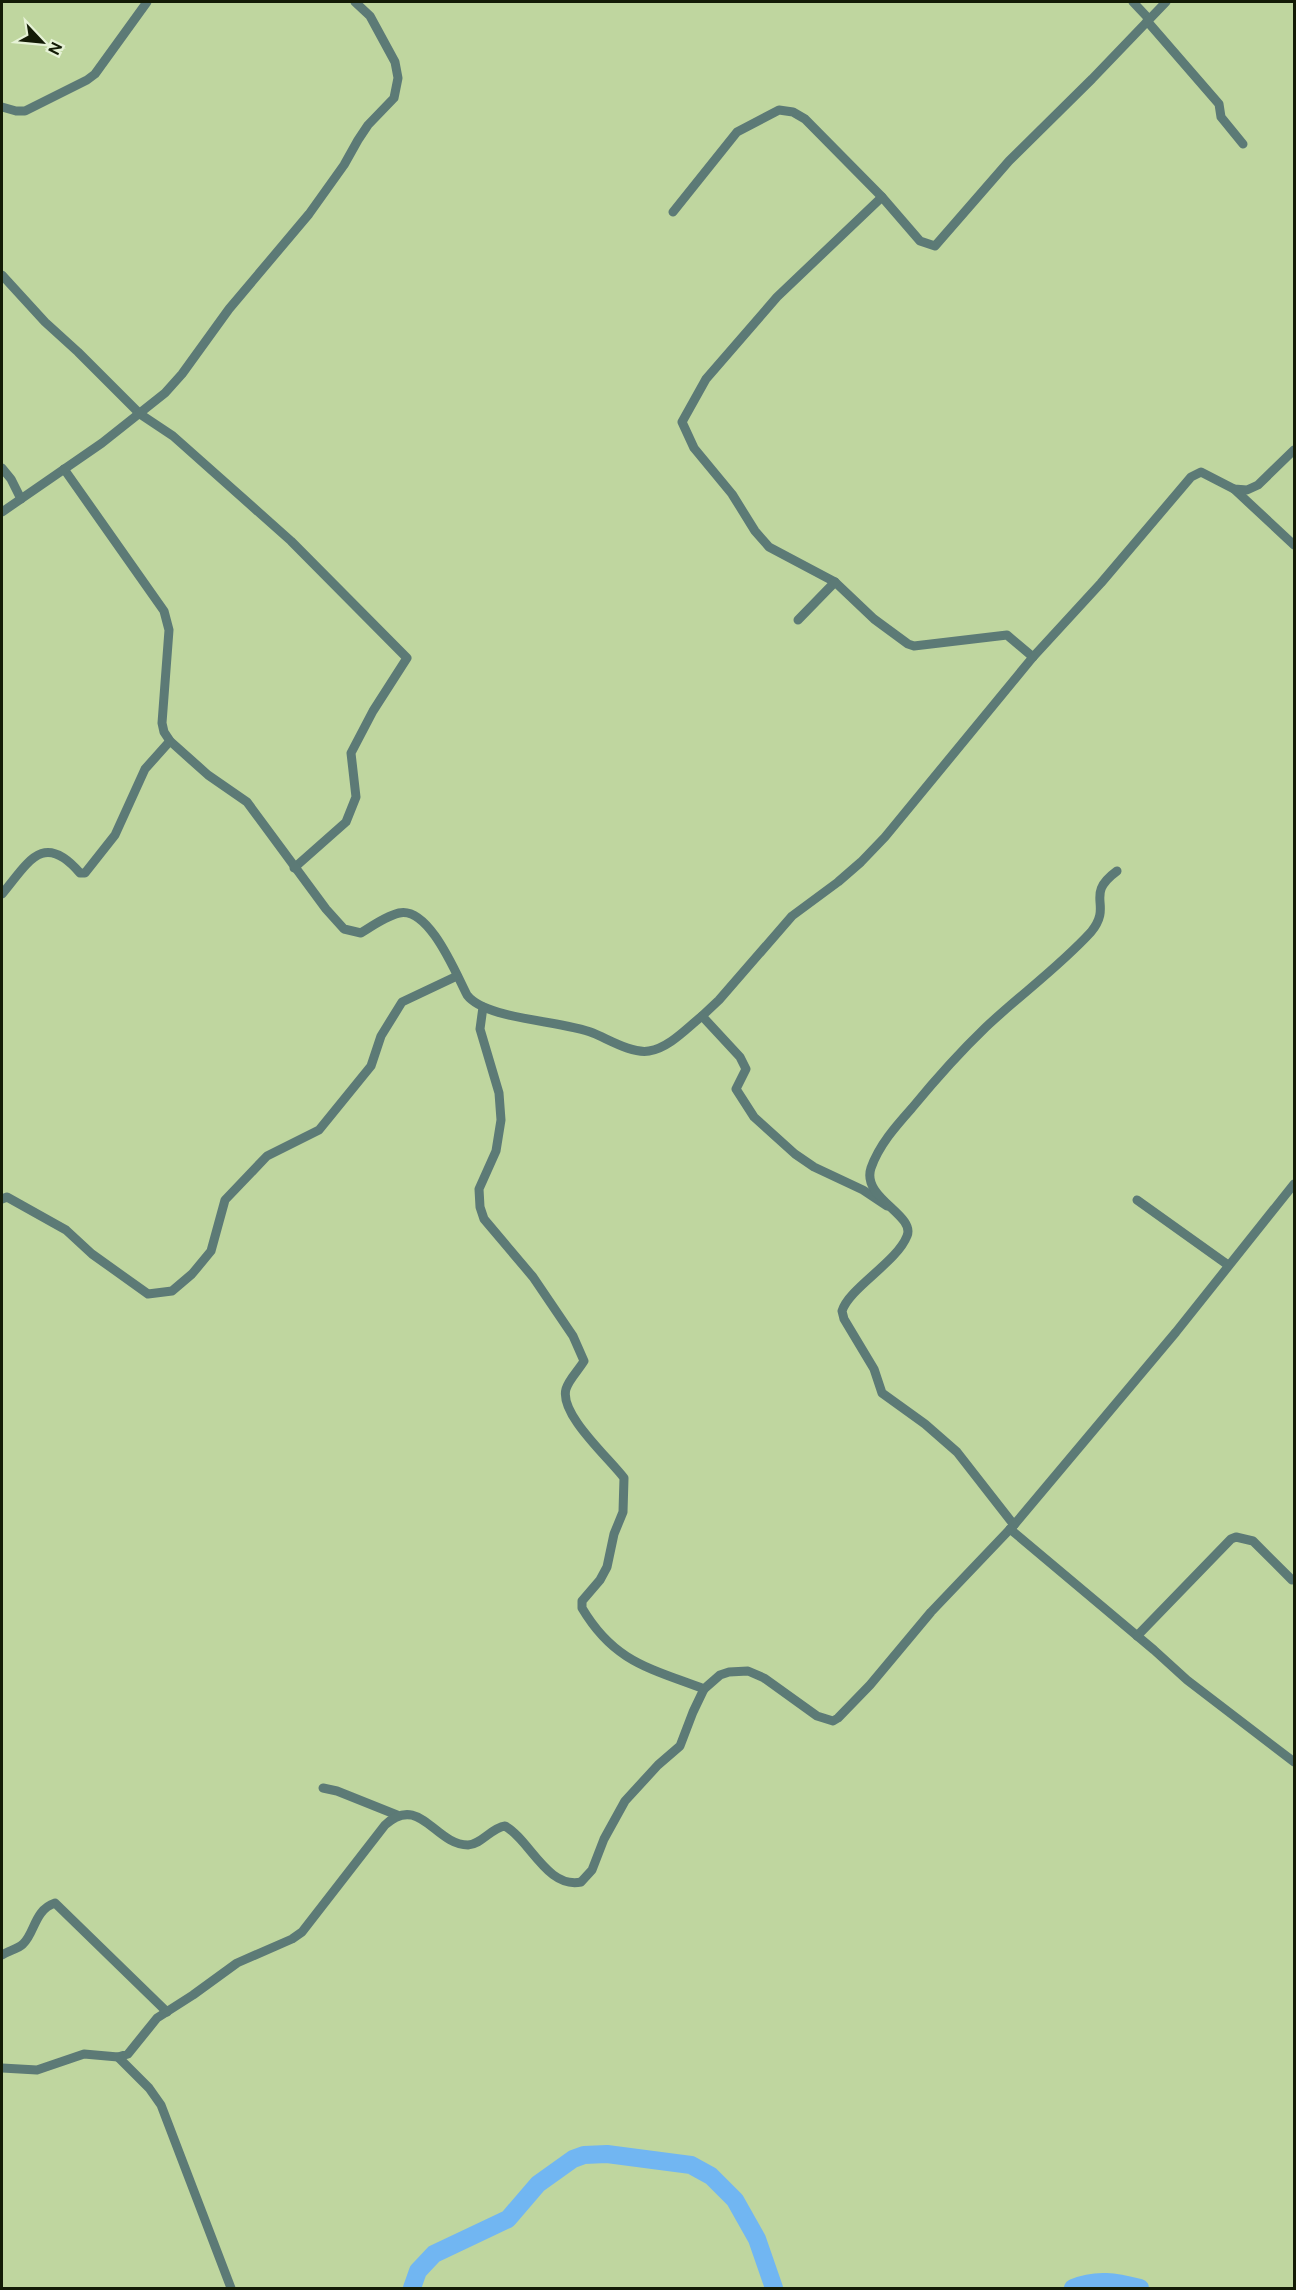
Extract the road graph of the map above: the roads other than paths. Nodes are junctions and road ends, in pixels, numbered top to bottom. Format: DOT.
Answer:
graph roads {
  1 [pos="147,2"];
  2 [pos="355,2"];
  3 [pos="1133,2"];
  4 [pos="1166,2"];
  5 [pos="1148,20"];
  6 [pos="2,107"];
  7 [pos="1243,144"];
  8 [pos="882,197"];
  9 [pos="673,212"];
  10 [pos="2,275"];
  11 [pos="140,414"];
  12 [pos="1294,450"];
  13 [pos="2,468"];
  14 [pos="64,469"];
  15 [pos="1234,489"];
  16 [pos="21,499"];
  17 [pos="2,512"];
  18 [pos="1294,545"];
  19 [pos="835,582"];
  20 [pos="798,620"];
  21 [pos="1032,657"];
  22 [pos="170,741"];
  23 [pos="294,868"];
  24 [pos="1117,871"];
  25 [pos="2,894"];
  26 [pos="457,976"];
  27 [pos="483,1007"];
  28 [pos="702,1016"];
  29 [pos="1294,1184"];
  30 [pos="2,1199"];
  31 [pos="1137,1200"];
  32 [pos="887,1206"];
  33 [pos="1228,1265"];
  34 [pos="1012,1527"];
  35 [pos="1293,1580"];
  36 [pos="1137,1636"];
  37 [pos="704,1689"];
  38 [pos="1294,1761"];
  39 [pos="323,1788"];
  40 [pos="397,1815"];
  41 [pos="2,1955"];
  42 [pos="167,2012"];
  43 [pos="118,2057"];
  44 [pos="2,2068"];
  45 [pos="231,2289"];
  1 -- 6 [label="street"];
  2 -- 11 [label="street"];
  3 -- 5 [label="street"];
  4 -- 5 [label="street"];
  5 -- 7 [label="street"];
  5 -- 8 [label="street"];
  8 -- 9 [label="street"];
  8 -- 19 [label="street"];
  10 -- 11 [label="street"];
  11 -- 14 [label="street"];
  11 -- 23 [label="street"];
  12 -- 15 [label="street"];
  13 -- 16 [label="street"];
  14 -- 16 [label="street"];
  14 -- 22 [label="street"];
  15 -- 18 [label="street"];
  15 -- 21 [label="street"];
  16 -- 17 [label="street"];
  19 -- 20 [label="street"];
  19 -- 21 [label="street"];
  21 -- 28 [label="street"];
  22 -- 23 [label="street"];
  22 -- 25 [label="street"];
  23 -- 26 [label="street"];
  24 -- 32 [label="street"];
  26 -- 27 [label="street"];
  26 -- 30 [label="street"];
  27 -- 28 [label="street"];
  27 -- 37 [label="street"];
  28 -- 32 [label="street"];
  29 -- 33 [label="street"];
  31 -- 33 [label="street"];
  32 -- 34 [label="street"];
  33 -- 34 [label="street"];
  34 -- 36 [label="street"];
  34 -- 37 [label="street"];
  35 -- 36 [label="street"];
  36 -- 38 [label="street"];
  37 -- 40 [label="street"];
  39 -- 40 [label="street"];
  40 -- 42 [label="street"];
  41 -- 42 [label="street"];
  42 -- 43 [label="street"];
  43 -- 44 [label="street"];
  43 -- 45 [label="street"];
}
